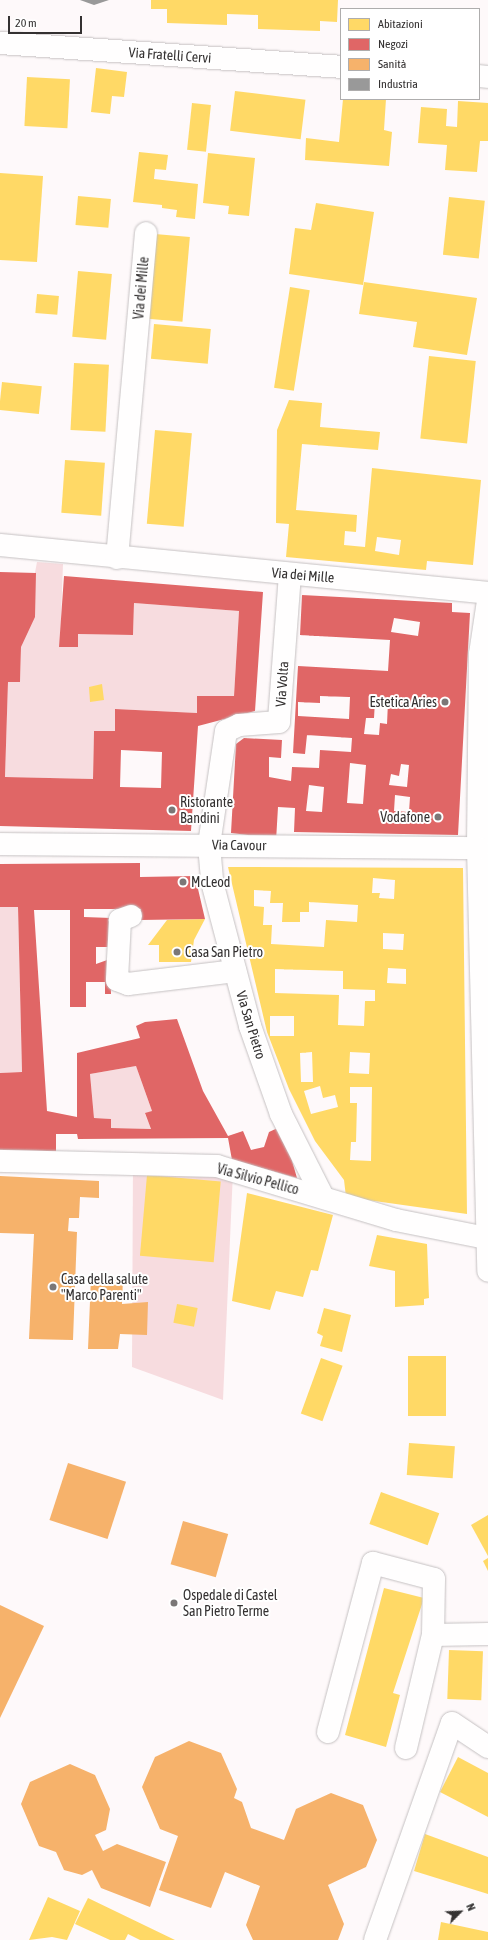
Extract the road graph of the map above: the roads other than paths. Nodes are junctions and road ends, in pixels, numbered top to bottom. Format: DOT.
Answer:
graph roads {
  1 [pos="0,43"];
  2 [pos="340,67"];
  3 [pos="146,233"];
  4 [pos="0,545"];
  5 [pos="117,558"];
  6 [pos="290,574"];
  7 [pos="488,592"];
  8 [pos="488,600"];
  9 [pos="484,655"];
  10 [pos="0,844"];
  11 [pos="209,845"];
  12 [pos="478,848"];
  13 [pos="131,916"];
  14 [pos="235,971"];
  15 [pos="486,1013"];
  16 [pos="0,1161"];
  17 [pos="323,1196"];
  18 [pos="486,1238"];
  19 [pos="488,1271"];
  20 [pos="488,1634"];
  21 [pos="433,1635"];
  22 [pos="328,1732"];
  23 [pos="488,1747"];
  24 [pos="406,1748"];
  25 [pos="375,1940"];
  1 -- 2 [label="street, Via Fratelli Cervi"];
  3 -- 5 [label="street, Via dei Mille"];
  4 -- 5 [label="street, Via dei Mille"];
  5 -- 6 [label="street, Via dei Mille"];
  6 -- 7 [label="street, Via dei Mille"];
  6 -- 11 [label="street, Via Volta"];
  8 -- 9 [label="street"];
  9 -- 12 [label="street"];
  10 -- 11 [label="street, Via Cavour"];
  11 -- 12 [label="street, Via Cavour"];
  11 -- 14 [label="street, Via San Pietro"];
  12 -- 15 [label="street"];
  13 -- 14 [label="street"];
  14 -- 17 [label="street, Via San Pietro"];
  15 -- 18 [label="street"];
  16 -- 17 [label="street, Via Silvio Pellico"];
  17 -- 18 [label="street, Via Silvio Pellico"];
  18 -- 19 [label="street"];
  20 -- 21 [label="street"];
  21 -- 22 [label="street"];
  21 -- 24 [label="street"];
  23 -- 25 [label="street"];
}
